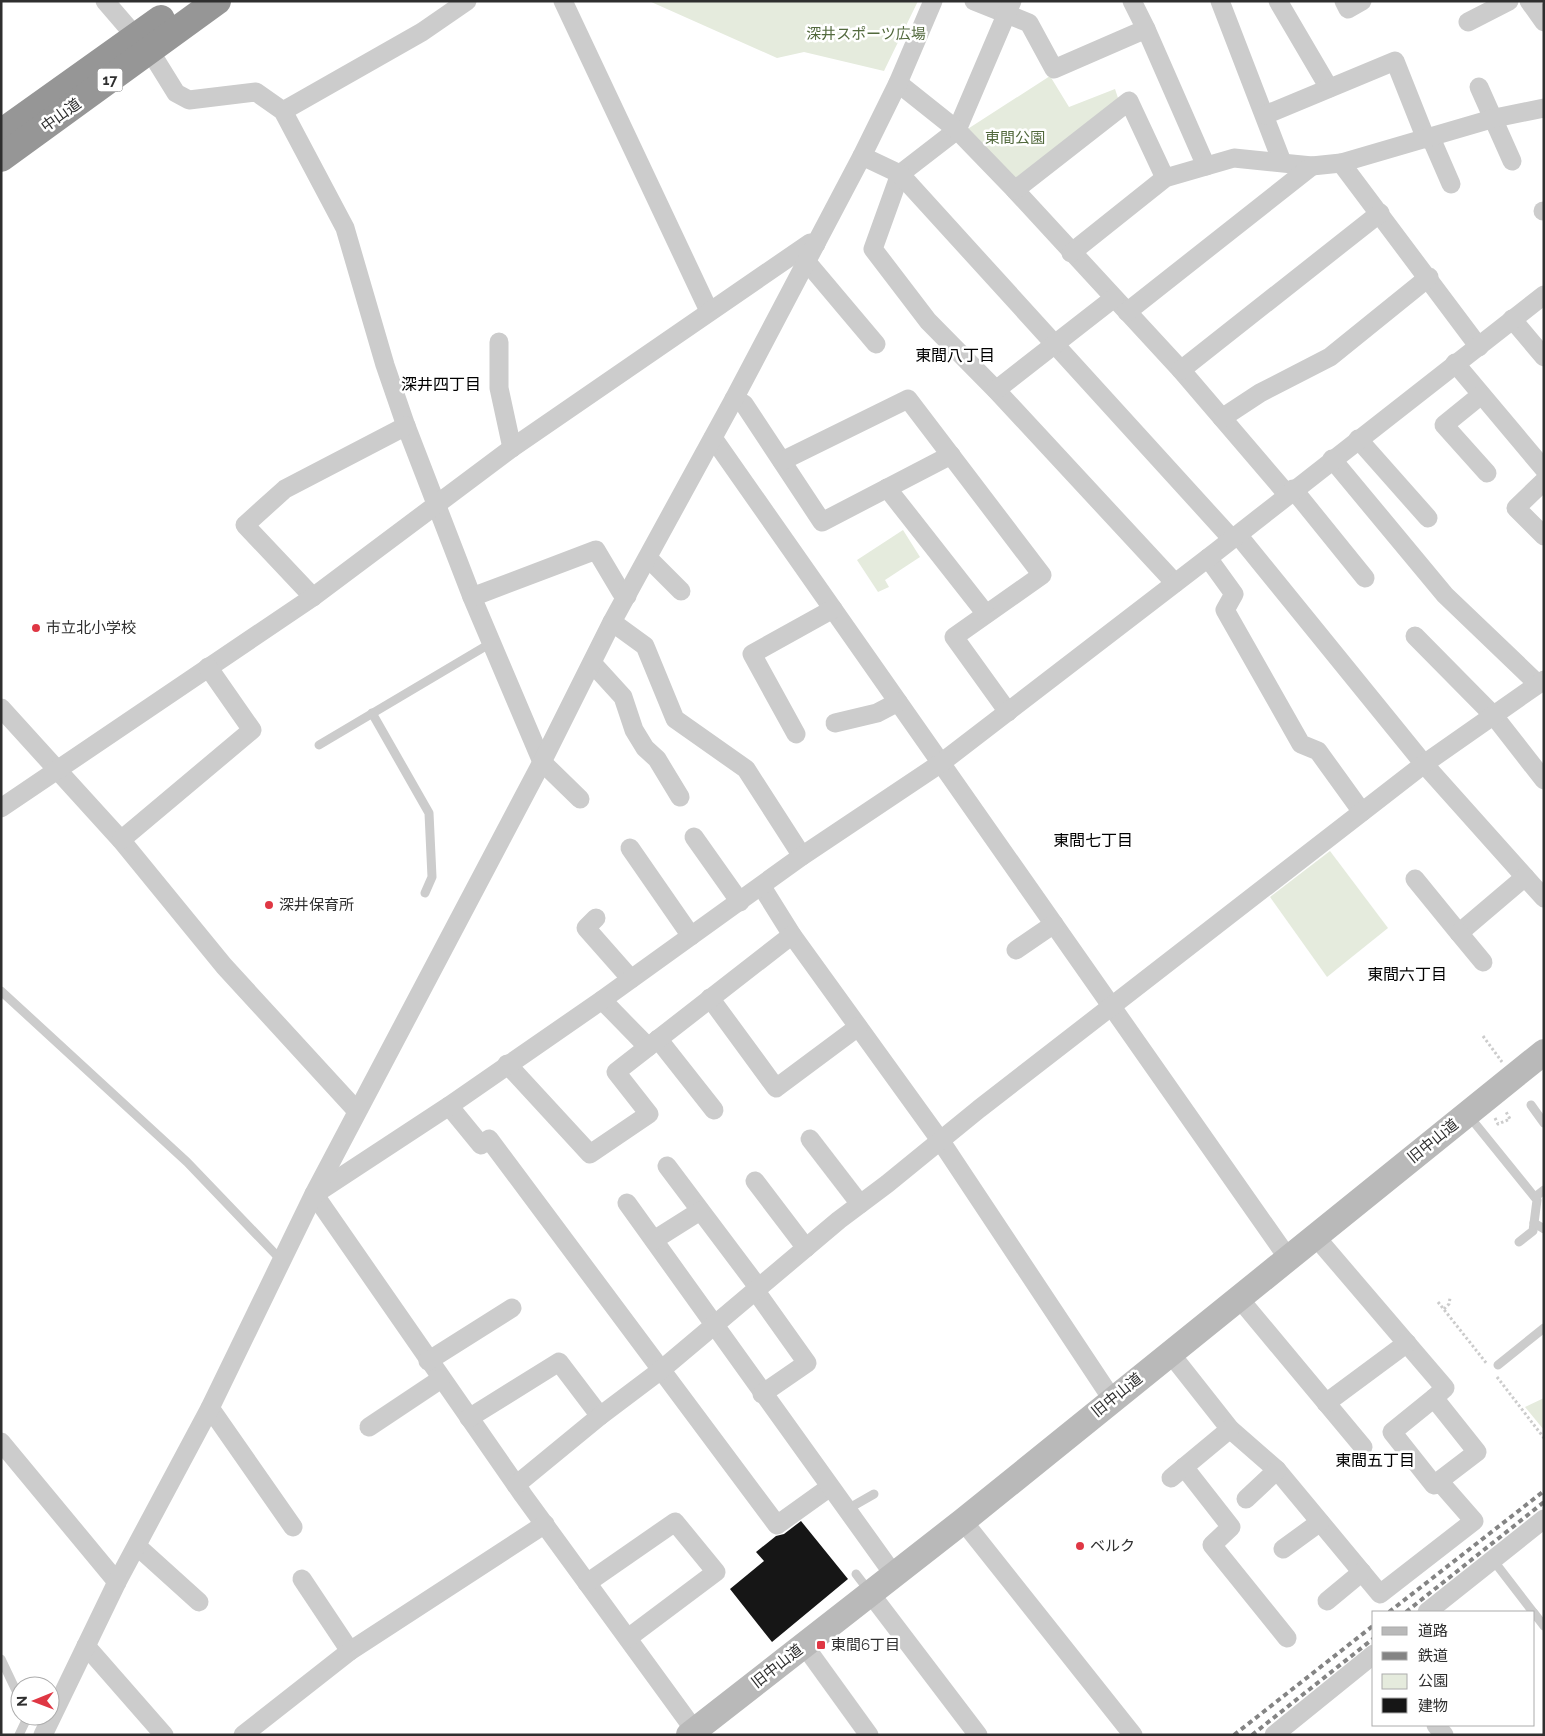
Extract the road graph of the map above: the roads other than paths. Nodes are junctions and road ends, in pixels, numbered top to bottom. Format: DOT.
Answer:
graph roads {
  1 [pos="105,1"];
  2 [pos="186,1"];
  3 [pos="217,1"];
  4 [pos="467,1"];
  5 [pos="563,1"];
  6 [pos="933,1"];
  7 [pos="974,1"];
  8 [pos="1132,1"];
  9 [pos="1220,1"];
  10 [pos="1278,1"];
  11 [pos="1344,1"];
  12 [pos="1362,1"];
  13 [pos="1509,1"];
  14 [pos="1529,1"];
  15 [pos="1010,8"];
  16 [pos="1468,22"];
  17 [pos="1544,22"];
  18 [pos="1146,28"];
  19 [pos="143,44"];
  20 [pos="898,83"];
  21 [pos="1479,87"];
  22 [pos="1329,88"];
  23 [pos="1544,108"];
  24 [pos="283,111"];
  25 [pos="1265,116"];
  26 [pos="1495,118"];
  27 [pos="957,130"];
  28 [pos="1,133"];
  29 [pos="1428,138"];
  30 [pos="862,156"];
  31 [pos="1,158"];
  32 [pos="1512,161"];
  33 [pos="1282,162"];
  34 [pos="1341,163"];
  35 [pos="1206,166"];
  36 [pos="1312,166"];
  37 [pos="900,174"];
  38 [pos="1165,178"];
  39 [pos="1451,184"];
  40 [pos="1015,190"];
  41 [pos="1380,213"];
  42 [pos="816,244"];
  43 [pos="1071,253"];
  44 [pos="806,261"];
  45 [pos="1429,277"];
  46 [pos="1544,295"];
  47 [pos="1114,298"];
  48 [pos="709,311"];
  49 [pos="1127,312"];
  50 [pos="1512,319"];
  51 [pos="499,342"];
  52 [pos="876,344"];
  53 [pos="1055,344"];
  54 [pos="1479,347"];
  55 [pos="1544,357"];
  56 [pos="1455,363"];
  57 [pos="1181,370"];
  58 [pos="996,390"];
  59 [pos="1482,395"];
  60 [pos="734,399"];
  61 [pos="1222,418"];
  62 [pos="406,426"];
  63 [pos="713,438"];
  64 [pos="1358,439"];
  65 [pos="512,448"];
  66 [pos="951,455"];
  67 [pos="1332,460"];
  68 [pos="782,461"];
  69 [pos="1544,469"];
  70 [pos="1487,473"];
  71 [pos="1544,482"];
  72 [pos="887,488"];
  73 [pos="1290,492"];
  74 [pos="435,505"];
  75 [pos="1428,518"];
  76 [pos="1544,536"];
  77 [pos="1235,537"];
  78 [pos="648,558"];
  79 [pos="1208,558"];
  80 [pos="1365,578"];
  81 [pos="1175,583"];
  82 [pos="681,591"];
  83 [pos="627,596"];
  84 [pos="313,597"];
  85 [pos="472,597"];
  86 [pos="833,609"];
  87 [pos="986,614"];
  88 [pos="612,622"];
  89 [pos="1415,636"];
  90 [pos="491,643"];
  91 [pos="592,663"];
  92 [pos="208,667"];
  93 [pos="1541,682"];
  94 [pos="898,702"];
  95 [pos="1,708"];
  96 [pos="1008,712"];
  97 [pos="372,713"];
  98 [pos="1494,716"];
  99 [pos="835,723"];
  100 [pos="796,734"];
  101 [pos="319,744"];
  102 [pos="542,762"];
  103 [pos="941,763"];
  104 [pos="1424,764"];
  105 [pos="58,767"];
  106 [pos="1544,780"];
  107 [pos="680,797"];
  108 [pos="580,799"];
  109 [pos="1,808"];
  110 [pos="1362,812"];
  111 [pos="694,837"];
  112 [pos="121,840"];
  113 [pos="630,848"];
  114 [pos="802,856"];
  115 [pos="1525,877"];
  116 [pos="1415,879"];
  117 [pos="762,887"];
  118 [pos="425,894"];
  119 [pos="1544,898"];
  120 [pos="740,902"];
  121 [pos="596,918"];
  122 [pos="1054,924"];
  123 [pos="1459,932"];
  124 [pos="792,935"];
  125 [pos="691,936"];
  126 [pos="1016,950"];
  127 [pos="1483,962"];
  128 [pos="631,979"];
  129 [pos="1,991"];
  130 [pos="710,998"];
  131 [pos="602,1000"];
  132 [pos="1111,1006"];
  133 [pos="858,1027"];
  134 [pos="653,1043"];
  135 [pos="1544,1052"];
  136 [pos="507,1064"];
  137 [pos="1531,1105"];
  138 [pos="449,1106"];
  139 [pos="714,1110"];
  140 [pos="358,1111"];
  141 [pos="1467,1114"];
  142 [pos="1544,1123"];
  143 [pos="810,1139"];
  144 [pos="940,1140"];
  145 [pos="667,1166"];
  146 [pos="755,1181"];
  147 [pos="1544,1190"];
  148 [pos="314,1194"];
  149 [pos="1535,1197"];
  150 [pos="627,1203"];
  151 [pos="860,1204"];
  152 [pos="700,1210"];
  153 [pos="1534,1223"];
  154 [pos="1544,1229"];
  155 [pos="1316,1236"];
  156 [pos="654,1240"];
  157 [pos="1519,1242"];
  158 [pos="806,1248"];
  159 [pos="1288,1258"];
  160 [pos="282,1261"];
  161 [pos="756,1289"];
  162 [pos="1238,1297"];
  163 [pos="512,1308"];
  164 [pos="713,1325"];
  165 [pos="1544,1328"];
  166 [pos="1407,1343"];
  167 [pos="1170,1353"];
  168 [pos="428,1361"];
  169 [pos="1498,1365"];
  170 [pos="661,1370"];
  171 [pos="442,1380"];
  172 [pos="762,1394"];
  173 [pos="1434,1398"];
  174 [pos="1112,1399"];
  175 [pos="1326,1404"];
  176 [pos="210,1408"];
  177 [pos="600,1416"];
  178 [pos="469,1418"];
  179 [pos="369,1427"];
  180 [pos="1230,1430"];
  181 [pos="1,1442"];
  182 [pos="1363,1447"];
  183 [pos="1277,1470"];
  184 [pos="1439,1481"];
  185 [pos="516,1485"];
  186 [pos="830,1487"];
  187 [pos="874,1494"];
  188 [pos="1246,1499"];
  189 [pos="846,1510"];
  190 [pos="1544,1519"];
  191 [pos="963,1521"];
  192 [pos="1320,1522"];
  193 [pos="544,1524"];
  194 [pos="293,1527"];
  195 [pos="137,1546"];
  196 [pos="1283,1549"];
  197 [pos="1493,1560"];
  198 [pos="1362,1572"];
  199 [pos="894,1575"];
  200 [pos="302,1579"];
  201 [pos="117,1582"];
  202 [pos="588,1583"];
  203 [pos="863,1584"];
  204 [pos="1327,1601"];
  205 [pos="199,1602"];
  206 [pos="1428,1611"];
  207 [pos="1532,1611"];
  208 [pos="1535,1614"];
  209 [pos="1544,1626"];
  210 [pos="628,1638"];
  211 [pos="1288,1638"];
  212 [pos="804,1645"];
  213 [pos="86,1646"];
  214 [pos="350,1651"];
  215 [pos="1372,1656"];
  216 [pos="1,1659"];
  217 [pos="10,1678"];
  218 [pos="694,1733"];
  219 [pos="43,1735"];
  220 [pos="164,1735"];
  221 [pos="243,1735"];
  222 [pos="868,1735"];
  223 [pos="978,1735"];
  224 [pos="1132,1735"];
  225 [pos="1274,1735"];
  1 -- 19 [label="street"];
  2 -- 19 [label="highway, 中山道 / 17"];
  3 -- 19 [label="highway, 中山道 / 17"];
  4 -- 24 [label="street"];
  5 -- 48 [label="street"];
  6 -- 20 [label="street"];
  7 -- 15 [label="street"];
  8 -- 18 [label="street"];
  9 -- 25 [label="street"];
  10 -- 22 [label="street"];
  11 -- 12 [label="street"];
  13 -- 16 [label="street"];
  14 -- 17 [label="street"];
  15 -- 18 [label="street"];
  15 -- 27 [label="street"];
  18 -- 35 [label="street"];
  19 -- 24 [label="street"];
  19 -- 28 [label="highway, 中山道 / 17"];
  19 -- 31 [label="highway, 中山道 / 17"];
  20 -- 27 [label="street"];
  20 -- 30 [label="street"];
  21 -- 26 [label="street"];
  22 -- 25 [label="street"];
  22 -- 29 [label="street"];
  23 -- 26 [label="street"];
  24 -- 62 [label="street"];
  25 -- 33 [label="street"];
  26 -- 29 [label="street"];
  26 -- 32 [label="street"];
  27 -- 37 [label="street"];
  27 -- 40 [label="street"];
  29 -- 34 [label="street"];
  29 -- 39 [label="street"];
  30 -- 37 [label="street"];
  30 -- 42 [label="street"];
  33 -- 35 [label="street"];
  33 -- 36 [label="street"];
  34 -- 36 [label="street"];
  34 -- 41 [label="street"];
  35 -- 38 [label="street"];
  36 -- 49 [label="street"];
  37 -- 53 [label="street"];
  37 -- 58 [label="street"];
  38 -- 40 [label="street"];
  38 -- 43 [label="street"];
  40 -- 43 [label="street"];
  41 -- 45 [label="street"];
  41 -- 57 [label="street"];
  42 -- 44 [label="street"];
  42 -- 48 [label="street"];
  43 -- 47 [label="street"];
  44 -- 52 [label="street"];
  44 -- 60 [label="street"];
  45 -- 54 [label="street"];
  45 -- 61 [label="street"];
  46 -- 50 [label="street"];
  47 -- 49 [label="street"];
  47 -- 53 [label="street"];
  48 -- 65 [label="street"];
  49 -- 57 [label="street"];
  50 -- 54 [label="street"];
  50 -- 55 [label="street"];
  51 -- 65 [label="street"];
  53 -- 58 [label="street"];
  53 -- 77 [label="street"];
  54 -- 56 [label="street"];
  56 -- 59 [label="street"];
  56 -- 64 [label="street"];
  57 -- 61 [label="street"];
  58 -- 81 [label="street"];
  59 -- 69 [label="street"];
  59 -- 70 [label="street"];
  60 -- 63 [label="street"];
  60 -- 68 [label="street"];
  61 -- 73 [label="street"];
  62 -- 74 [label="street"];
  62 -- 84 [label="street"];
  63 -- 78 [label="street"];
  63 -- 86 [label="street"];
  64 -- 67 [label="street"];
  64 -- 75 [label="street"];
  65 -- 74 [label="street"];
  66 -- 68 [label="street"];
  66 -- 72 [label="street"];
  66 -- 87 [label="street"];
  67 -- 73 [label="street"];
  67 -- 93 [label="street"];
  68 -- 72 [label="street"];
  71 -- 76 [label="street"];
  72 -- 87 [label="street"];
  73 -- 77 [label="street"];
  73 -- 80 [label="street"];
  74 -- 84 [label="street"];
  74 -- 85 [label="street"];
  77 -- 79 [label="street"];
  77 -- 104 [label="street"];
  78 -- 82 [label="street"];
  78 -- 83 [label="street"];
  79 -- 81 [label="street"];
  79 -- 110 [label="street"];
  81 -- 96 [label="street"];
  83 -- 85 [label="street"];
  83 -- 88 [label="street"];
  84 -- 92 [label="street"];
  85 -- 90 [label="street"];
  86 -- 94 [label="street"];
  86 -- 100 [label="street"];
  87 -- 96 [label="street"];
  88 -- 91 [label="street"];
  88 -- 114 [label="street"];
  89 -- 98 [label="street"];
  90 -- 97 [label="lane"];
  90 -- 102 [label="street"];
  91 -- 102 [label="street"];
  91 -- 107 [label="street"];
  92 -- 105 [label="street"];
  92 -- 112 [label="street"];
  93 -- 98 [label="street"];
  94 -- 99 [label="street"];
  94 -- 103 [label="street"];
  95 -- 105 [label="street"];
  96 -- 103 [label="street"];
  97 -- 101 [label="lane"];
  97 -- 118 [label="lane"];
  98 -- 104 [label="street"];
  98 -- 106 [label="street"];
  102 -- 108 [label="street"];
  102 -- 140 [label="street"];
  103 -- 114 [label="street"];
  103 -- 122 [label="street"];
  104 -- 110 [label="street"];
  104 -- 115 [label="street"];
  105 -- 109 [label="street"];
  105 -- 112 [label="street"];
  110 -- 132 [label="street"];
  111 -- 120 [label="street"];
  112 -- 140 [label="street"];
  113 -- 125 [label="street"];
  114 -- 117 [label="street"];
  115 -- 119 [label="street"];
  115 -- 123 [label="street"];
  116 -- 123 [label="street"];
  117 -- 120 [label="street"];
  117 -- 124 [label="street"];
  120 -- 125 [label="street"];
  121 -- 128 [label="street"];
  122 -- 126 [label="street"];
  122 -- 132 [label="street"];
  123 -- 127 [label="street"];
  124 -- 130 [label="street"];
  124 -- 133 [label="street"];
  125 -- 128 [label="street"];
  128 -- 131 [label="street"];
  129 -- 160 [label="lane"];
  130 -- 133 [label="street"];
  130 -- 134 [label="street"];
  131 -- 134 [label="street"];
  131 -- 136 [label="street"];
  132 -- 144 [label="street"];
  132 -- 159 [label="street"];
  133 -- 144 [label="street"];
  134 -- 136 [label="street"];
  134 -- 139 [label="street"];
  135 -- 141 [label="main road, 旧中山道"];
  136 -- 138 [label="street"];
  137 -- 142 [label="lane"];
  138 -- 148 [label="street"];
  138 -- 170 [label="street"];
  140 -- 148 [label="street"];
  141 -- 149 [label="lane"];
  141 -- 155 [label="main road, 旧中山道"];
  143 -- 151 [label="street"];
  144 -- 151 [label="street"];
  144 -- 174 [label="street"];
  145 -- 152 [label="street"];
  146 -- 158 [label="street"];
  147 -- 149 [label="lane"];
  148 -- 160 [label="street"];
  148 -- 168 [label="street"];
  149 -- 153 [label="lane"];
  150 -- 156 [label="street"];
  151 -- 158 [label="street"];
  152 -- 156 [label="street"];
  152 -- 161 [label="street"];
  153 -- 154 [label="lane"];
  153 -- 157 [label="lane"];
  155 -- 159 [label="main road, 旧中山道"];
  155 -- 166 [label="street"];
  156 -- 164 [label="street"];
  158 -- 161 [label="street"];
  159 -- 162 [label="main road, 旧中山道"];
  160 -- 176 [label="street"];
  161 -- 164 [label="street"];
  161 -- 172 [label="street"];
  162 -- 167 [label="main road, 旧中山道"];
  162 -- 175 [label="street"];
  163 -- 168 [label="street"];
  164 -- 170 [label="street"];
  164 -- 172 [label="street"];
  165 -- 169 [label="lane"];
  166 -- 173 [label="street"];
  166 -- 175 [label="street"];
  167 -- 174 [label="main road, 旧中山道"];
  167 -- 180 [label="street"];
  168 -- 171 [label="street"];
  170 -- 177 [label="street"];
  170 -- 186 [label="street"];
  171 -- 178 [label="street"];
  171 -- 179 [label="street"];
  172 -- 186 [label="street"];
  173 -- 184 [label="street"];
  173 -- 184 [label="street"];
  174 -- 191 [label="main road, 旧中山道"];
  175 -- 182 [label="street"];
  176 -- 194 [label="street"];
  176 -- 195 [label="street"];
  177 -- 178 [label="street"];
  177 -- 185 [label="street"];
  178 -- 185 [label="street"];
  180 -- 183 [label="street"];
  180 -- 211 [label="street"];
  181 -- 201 [label="street"];
  183 -- 188 [label="street"];
  183 -- 192 [label="street"];
  184 -- 198 [label="street"];
  185 -- 193 [label="street"];
  186 -- 189 [label="street"];
  187 -- 189 [label="lane"];
  189 -- 199 [label="street"];
  190 -- 197 [label="street"];
  191 -- 199 [label="main road, 旧中山道"];
  191 -- 224 [label="street"];
  192 -- 196 [label="street"];
  192 -- 198 [label="street"];
  193 -- 202 [label="street"];
  193 -- 214 [label="street"];
  195 -- 201 [label="street"];
  195 -- 205 [label="street"];
  197 -- 206 [label="street"];
  197 -- 207 [label="lane"];
  198 -- 204 [label="street"];
  199 -- 203 [label="main road, 旧中山道"];
  200 -- 214 [label="street"];
  201 -- 213 [label="street"];
  202 -- 210 [label="street"];
  202 -- 210 [label="street"];
  203 -- 212 [label="main road, 旧中山道"];
  203 -- 223 [label="street"];
  208 -- 209 [label="lane"];
  210 -- 218 [label="street"];
  212 -- 218 [label="main road, 旧中山道"];
  212 -- 222 [label="street"];
  213 -- 219 [label="street"];
  213 -- 220 [label="street"];
  214 -- 221 [label="street"];
  215 -- 225 [label="street"];
  216 -- 217 [label="lane"];
}
